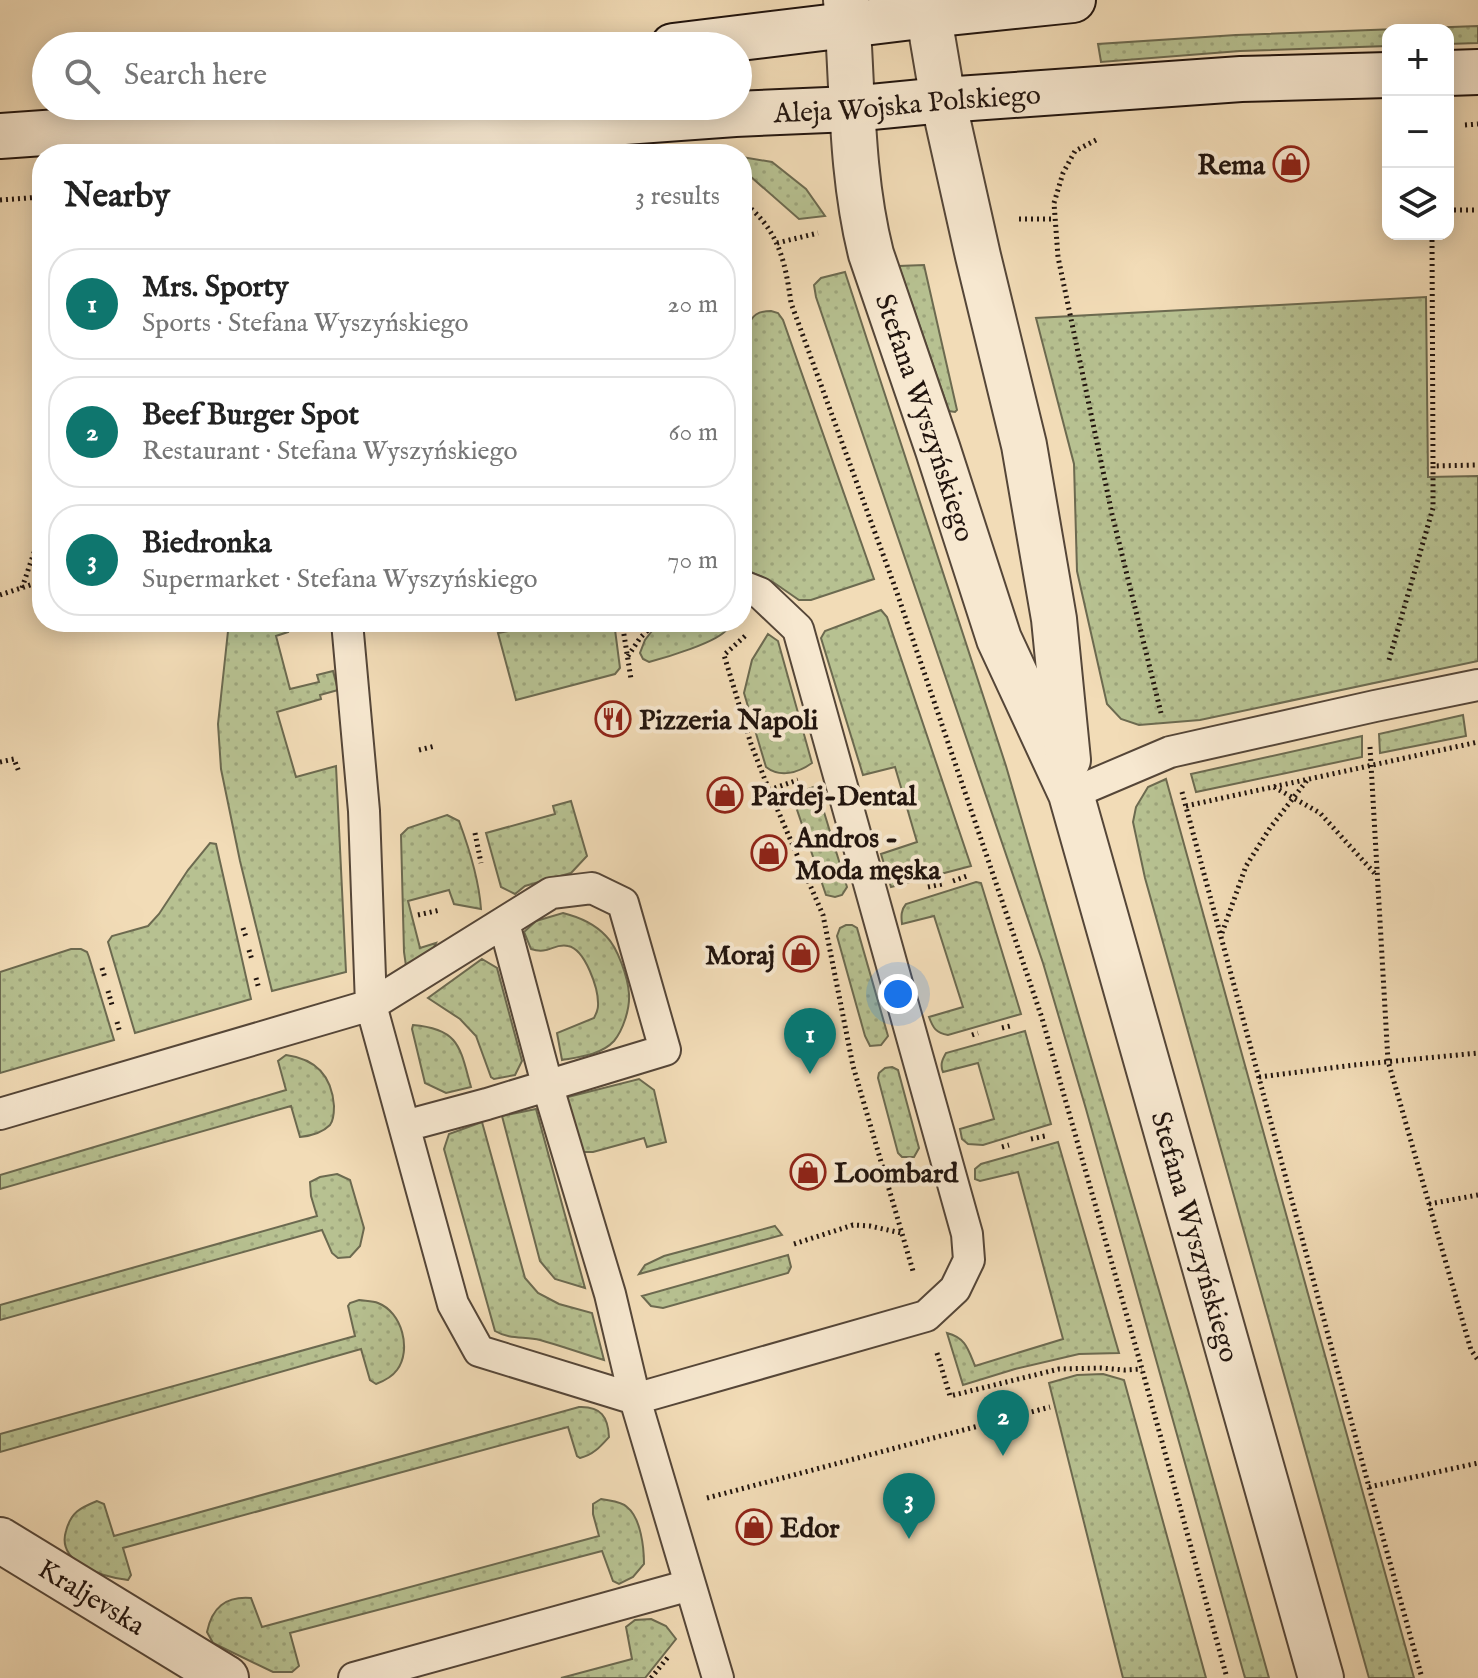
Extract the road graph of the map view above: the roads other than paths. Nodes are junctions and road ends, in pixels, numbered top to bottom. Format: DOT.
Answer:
graph roads {
  1 [pos="1073,0"];
  2 [pos="928,7"];
  3 [pos="848,13"];
  4 [pos="747,32"];
  5 [pos="1478,72"];
  6 [pos="1454,73"];
  7 [pos="1382,75"];
  8 [pos="943,100"];
  9 [pos="851,109"];
  10 [pos="752,113"];
  11 [pos="205,120"];
  12 [pos="652,120"];
  13 [pos="189,123"];
  14 [pos="0,136"];
  15 [pos="752,590"];
  16 [pos="348,632"];
  17 [pos="1478,685"];
  18 [pos="1071,794"];
  19 [pos="504,923"];
  20 [pos="371,1005"];
  21 [pos="547,1084"];
  22 [pos="0,1114"];
  23 [pos="405,1126"];
  24 [pos="635,1399"];
  25 [pos="0,1540"];
  26 [pos="690,1585"];
  27 [pos="226,1678"];
  28 [pos="354,1678"];
  29 [pos="718,1678"];
  30 [pos="1321,1678"];
  1 -- 2 [label="street"];
  2 -- 3 [label="street"];
  2 -- 8 [label="street, Stefana Wyszyńskiego"];
  3 -- 4 [label="street"];
  3 -- 9 [label="street, Stefana Wyszyńskiego"];
  5 -- 6 [label="street"];
  7 -- 8 [label="street, Aleja Wojska Polskiego"];
  8 -- 9 [label="street, Aleja Wojska Polskiego"];
  8 -- 18 [label="street, Stefana Wyszyńskiego"];
  9 -- 10 [label="street, Aleja Wojska Polskiego"];
  9 -- 18 [label="street, Stefana Wyszyńskiego"];
  11 -- 13 [label="street, Aleja Wojska Polskiego"];
  12 -- 13 [label="street, Aleja Wojska Polskiego"];
  13 -- 14 [label="street, Aleja Wojska Polskiego"];
  15 -- 24 [label="lane"];
  16 -- 20 [label="lane"];
  17 -- 18 [label="lane"];
  18 -- 30 [label="street, Stefana Wyszyńskiego"];
  19 -- 20 [label="lane"];
  19 -- 21 [label="lane"];
  19 -- 21 [label="lane"];
  20 -- 22 [label="lane"];
  20 -- 23 [label="lane"];
  21 -- 23 [label="lane"];
  21 -- 24 [label="lane"];
  23 -- 24 [label="lane"];
  24 -- 26 [label="lane"];
  25 -- 27 [label="street, Kraljevska"];
  26 -- 28 [label="lane"];
  26 -- 29 [label="lane"];
}
